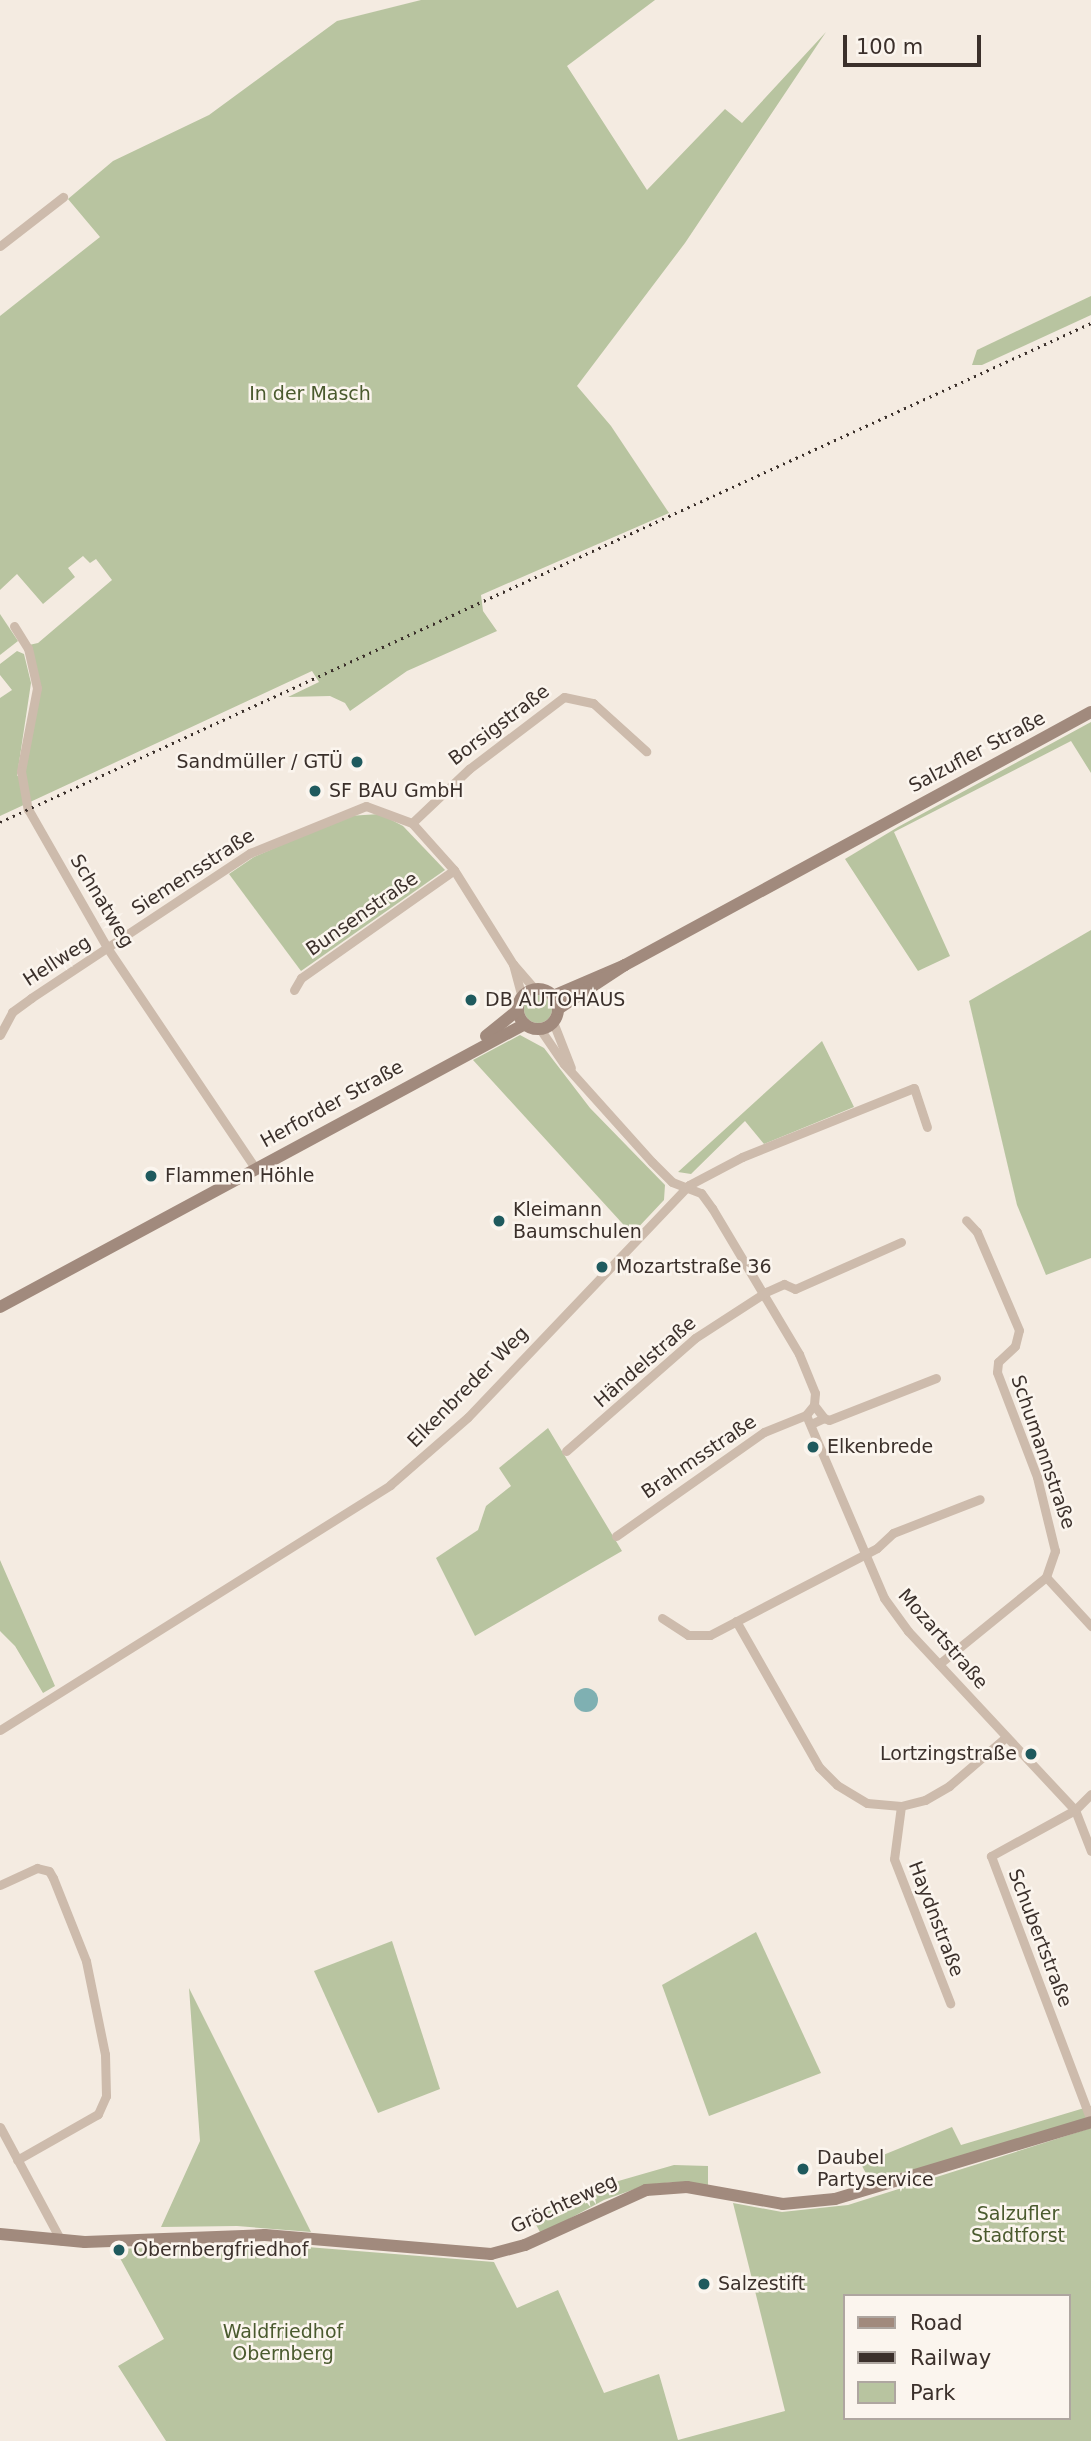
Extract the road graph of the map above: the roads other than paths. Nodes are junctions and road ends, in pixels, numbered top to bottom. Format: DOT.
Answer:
graph roads {
  1 [pos="63,197"];
  2 [pos="0,246"];
  3 [pos="14,626"];
  4 [pos="1091,712"];
  5 [pos="646,751"];
  6 [pos="412,823"];
  7 [pos="454,870"];
  8 [pos="108,949"];
  9 [pos="513,964"];
  10 [pos="625,965"];
  11 [pos="535,989"];
  12 [pos="294,990"];
  13 [pos="522,996"];
  14 [pos="553,996"];
  15 [pos="558,1009"];
  16 [pos="518,1010"];
  17 [pos="553,1022"];
  18 [pos="525,1024"];
  19 [pos="540,1029"];
  20 [pos="0,1035"];
  21 [pos="461,1055"];
  22 [pos="571,1070"];
  23 [pos="928,1127"];
  24 [pos="255,1168"];
  25 [pos="689,1185"];
  26 [pos="965,1220"];
  27 [pos="901,1242"];
  28 [pos="766,1292"];
  29 [pos="0,1307"];
  30 [pos="936,1378"];
  31 [pos="814,1405"];
  32 [pos="824,1418"];
  33 [pos="808,1419"];
  34 [pos="566,1451"];
  35 [pos="980,1499"];
  36 [pos="616,1536"];
  37 [pos="865,1553"];
  38 [pos="1046,1577"];
  39 [pos="662,1618"];
  40 [pos="736,1621"];
  41 [pos="1091,1626"];
  42 [pos="939,1664"];
  43 [pos="0,1730"];
  44 [pos="1006,1737"];
  45 [pos="1091,1794"];
  46 [pos="901,1806"];
  47 [pos="1075,1810"];
  48 [pos="1091,1851"];
  49 [pos="0,1885"];
  50 [pos="950,2003"];
  51 [pos="1091,2122"];
  52 [pos="0,2127"];
  53 [pos="17,2160"];
  54 [pos="0,2234"];
  55 [pos="61,2241"];
  1 -- 2 [label="street"];
  3 -- 8 [label="street, Schnatweg"];
  4 -- 10 [label="main road, Salzufler Straße"];
  5 -- 6 [label="street, Borsigstraße"];
  6 -- 7 [label="street, Siemensstraße"];
  6 -- 8 [label="street, Siemensstraße"];
  7 -- 9 [label="street, Siemensstraße"];
  7 -- 12 [label="street, Bunsenstraße"];
  8 -- 20 [label="street, Hellweg"];
  8 -- 24 [label="street, Schnatweg"];
  9 -- 11 [label="street, Siemensstraße"];
  9 -- 13 [label="street, Siemensstraße"];
  10 -- 14 [label="main road"];
  10 -- 15 [label="main road"];
  11 -- 13 [label="main road"];
  11 -- 14 [label="main road"];
  13 -- 16 [label="main road"];
  14 -- 15 [label="main road"];
  15 -- 17 [label="main road"];
  16 -- 18 [label="main road"];
  16 -- 21 [label="main road, Herforder Straße"];
  17 -- 19 [label="main road"];
  17 -- 22 [label="street"];
  18 -- 19 [label="main road"];
  18 -- 21 [label="main road, Herforder Straße"];
  19 -- 22 [label="street"];
  21 -- 24 [label="main road, Herforder Straße"];
  22 -- 25 [label="street"];
  23 -- 25 [label="street, Elkenbreder Weg"];
  24 -- 29 [label="main road, Herforder Straße"];
  25 -- 28 [label="street"];
  25 -- 43 [label="street, Elkenbreder Weg"];
  26 -- 38 [label="street, Schumannstraße"];
  27 -- 28 [label="street, Händelstraße"];
  28 -- 31 [label="street"];
  28 -- 34 [label="street, Händelstraße"];
  30 -- 32 [label="street"];
  31 -- 32 [label="street"];
  31 -- 33 [label="street"];
  32 -- 33 [label="street"];
  33 -- 36 [label="street, Brahmsstraße"];
  33 -- 37 [label="street, Mozartstraße"];
  35 -- 37 [label="street"];
  37 -- 40 [label="street"];
  37 -- 42 [label="street, Mozartstraße"];
  38 -- 41 [label="street"];
  38 -- 42 [label="street"];
  39 -- 40 [label="street"];
  40 -- 46 [label="street"];
  42 -- 44 [label="street, Mozartstraße"];
  44 -- 46 [label="street"];
  44 -- 47 [label="street, Mozartstraße"];
  45 -- 47 [label="street"];
  46 -- 50 [label="street, Haydnstraße"];
  47 -- 48 [label="street, Mozartstraße"];
  47 -- 51 [label="street, Schubertstraße"];
  49 -- 53 [label="street"];
  51 -- 55 [label="main road, Gröchteweg"];
  52 -- 53 [label="street"];
  53 -- 55 [label="street"];
  54 -- 55 [label="main road, Gröchteweg"];
}
